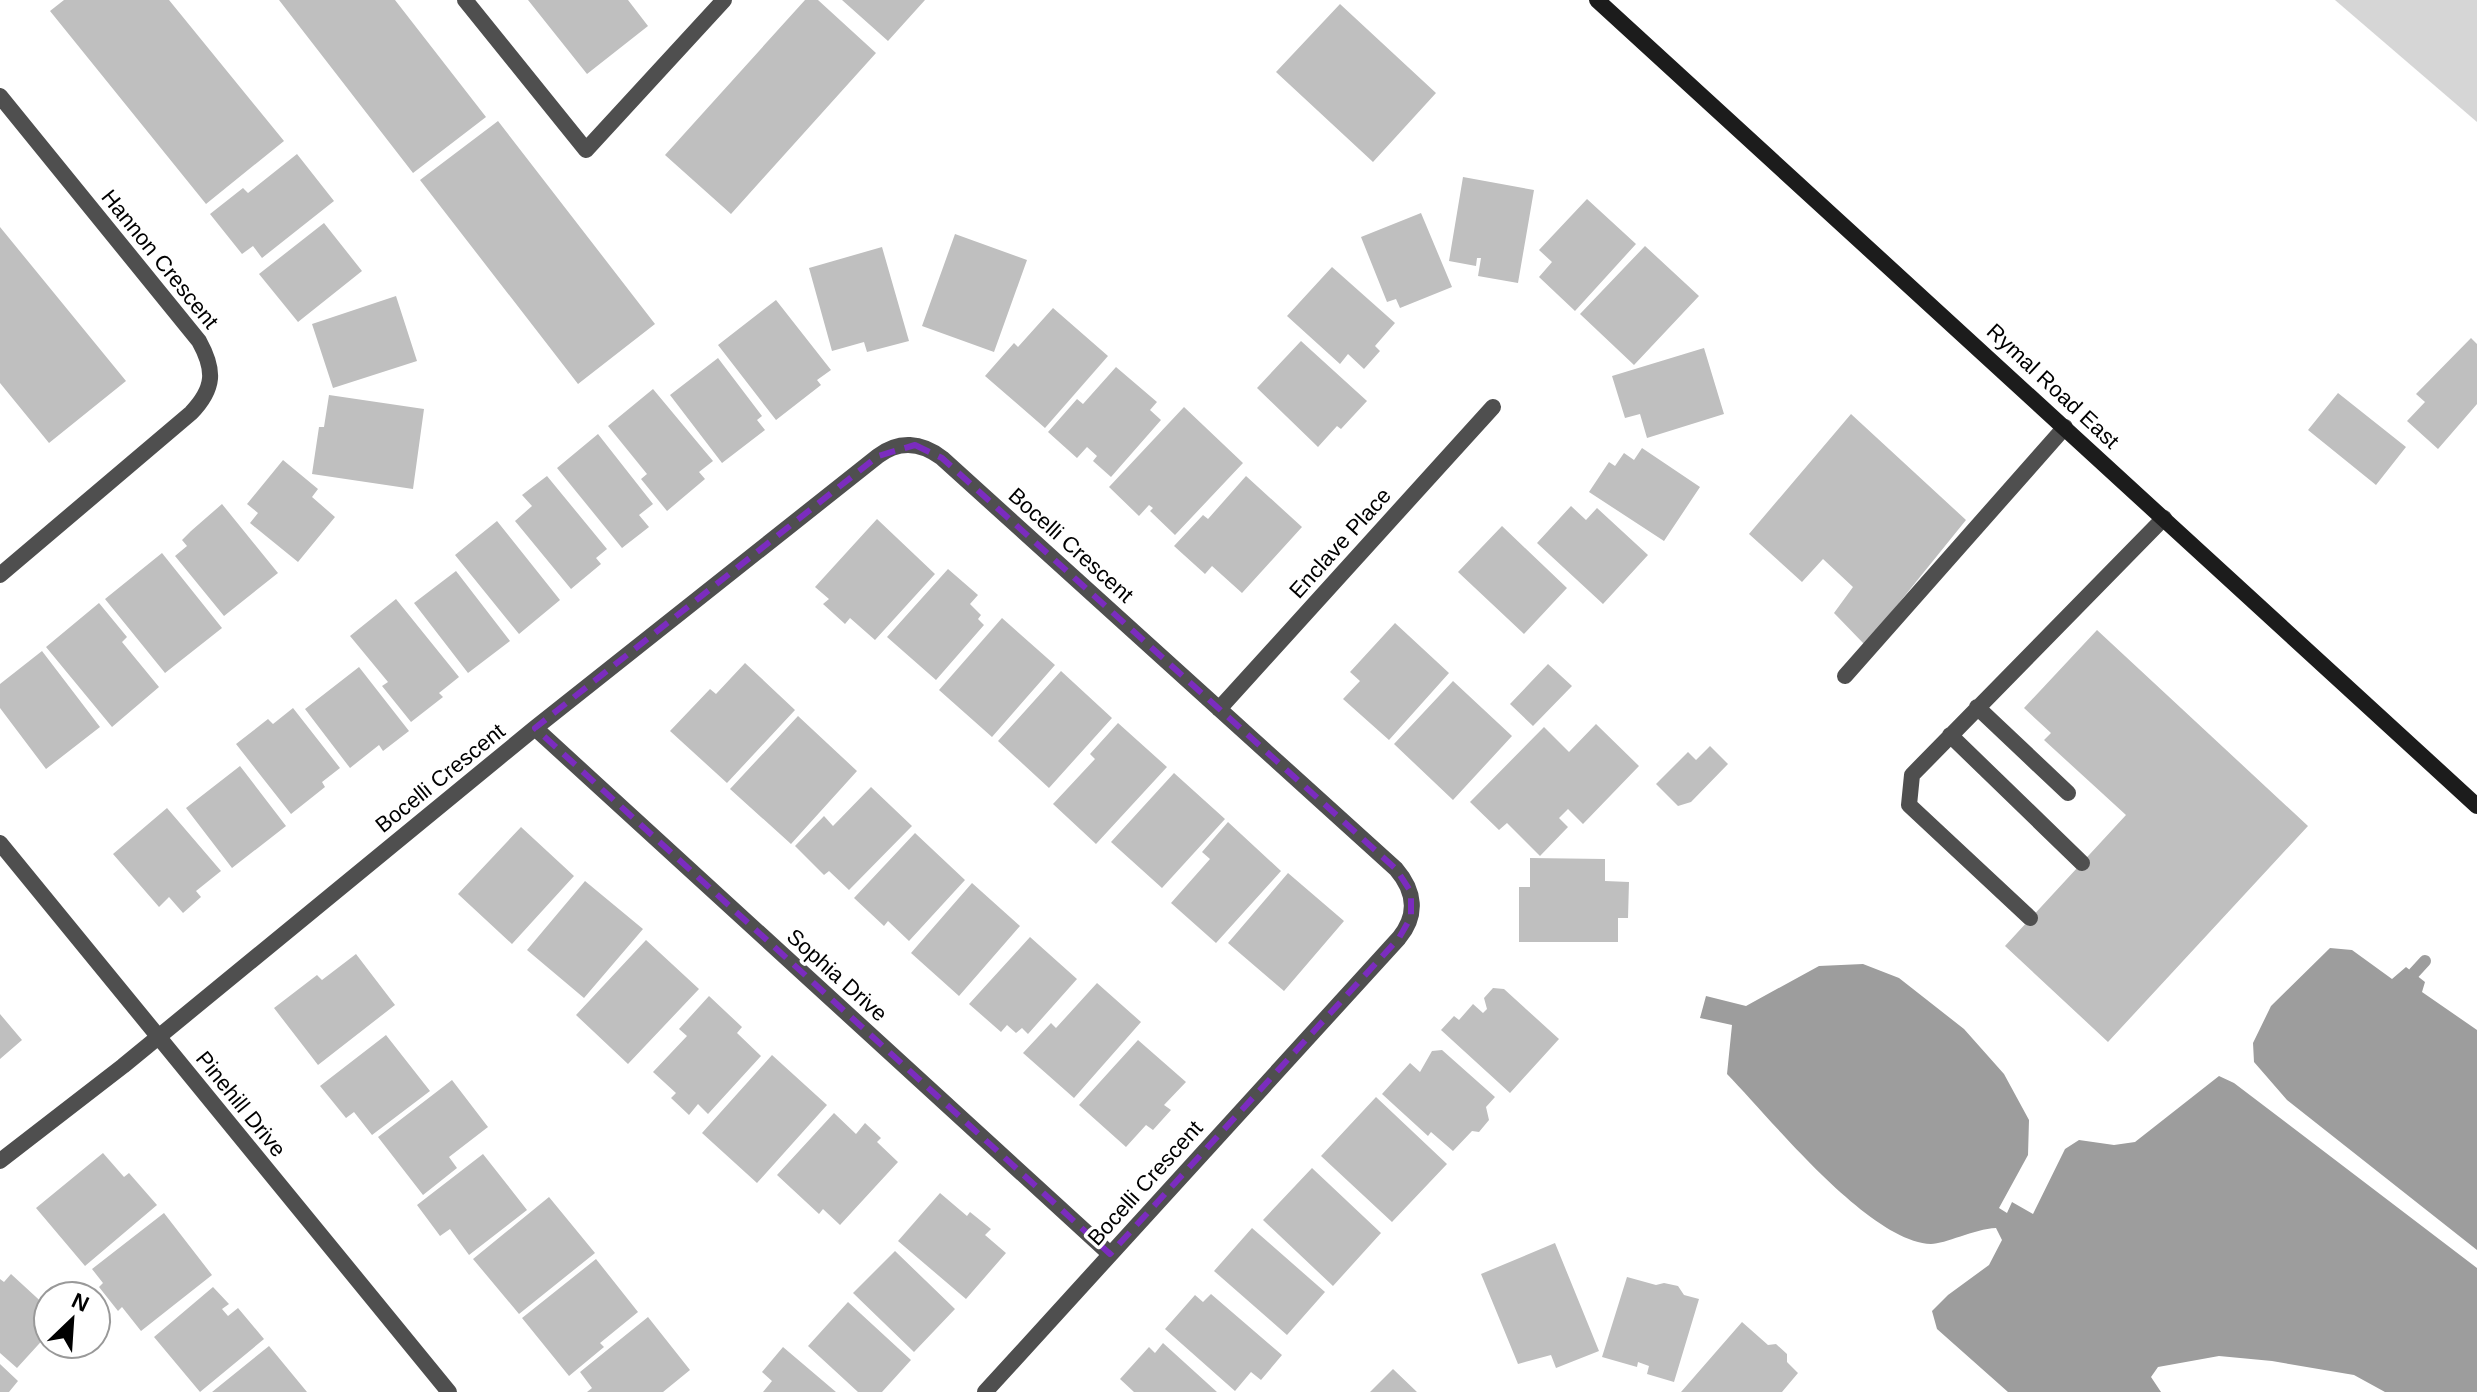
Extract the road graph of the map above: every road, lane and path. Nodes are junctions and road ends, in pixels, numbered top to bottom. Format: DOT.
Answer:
graph roads {
  1 [pos="465,0"];
  2 [pos="724,0"];
  3 [pos="1597,0"];
  4 [pos="0,96"];
  5 [pos="1493,407"];
  6 [pos="2065,427"];
  7 [pos="2164,518"];
  8 [pos="0,575"];
  9 [pos="1845,676"];
  10 [pos="1977,707"];
  11 [pos="1219,709"];
  12 [pos="535,728"];
  13 [pos="1950,735"];
  14 [pos="2068,793"];
  15 [pos="2477,806"];
  16 [pos="0,843"];
  17 [pos="2082,863"];
  18 [pos="2030,918"];
  19 [pos="158,1037"];
  20 [pos="0,1161"];
  21 [pos="1110,1254"];
  22 [pos="443,1390"];
  23 [pos="985,1392"];
  1 -- 2 [label="street"];
  3 -- 6 [label="main road, Rymal Road East"];
  4 -- 8 [label="street, Hannon Crescent"];
  5 -- 11 [label="street, Enclave Place"];
  6 -- 7 [label="main road, Rymal Road East"];
  6 -- 9 [label="street"];
  7 -- 10 [label="street"];
  7 -- 15 [label="main road, Rymal Road East"];
  10 -- 13 [label="street"];
  10 -- 14 [label="street"];
  11 -- 12 [label="street, Bocelli Crescent"];
  11 -- 21 [label="street, Bocelli Crescent"];
  12 -- 19 [label="street, Bocelli Crescent"];
  12 -- 21 [label="street, Sophia Drive"];
  13 -- 17 [label="street"];
  13 -- 18 [label="street"];
  16 -- 19 [label="street, Pinehill Drive"];
  19 -- 20 [label="street, Bocelli Crescent"];
  19 -- 22 [label="street, Pinehill Drive"];
  21 -- 23 [label="street, Bocelli Crescent"];
}
